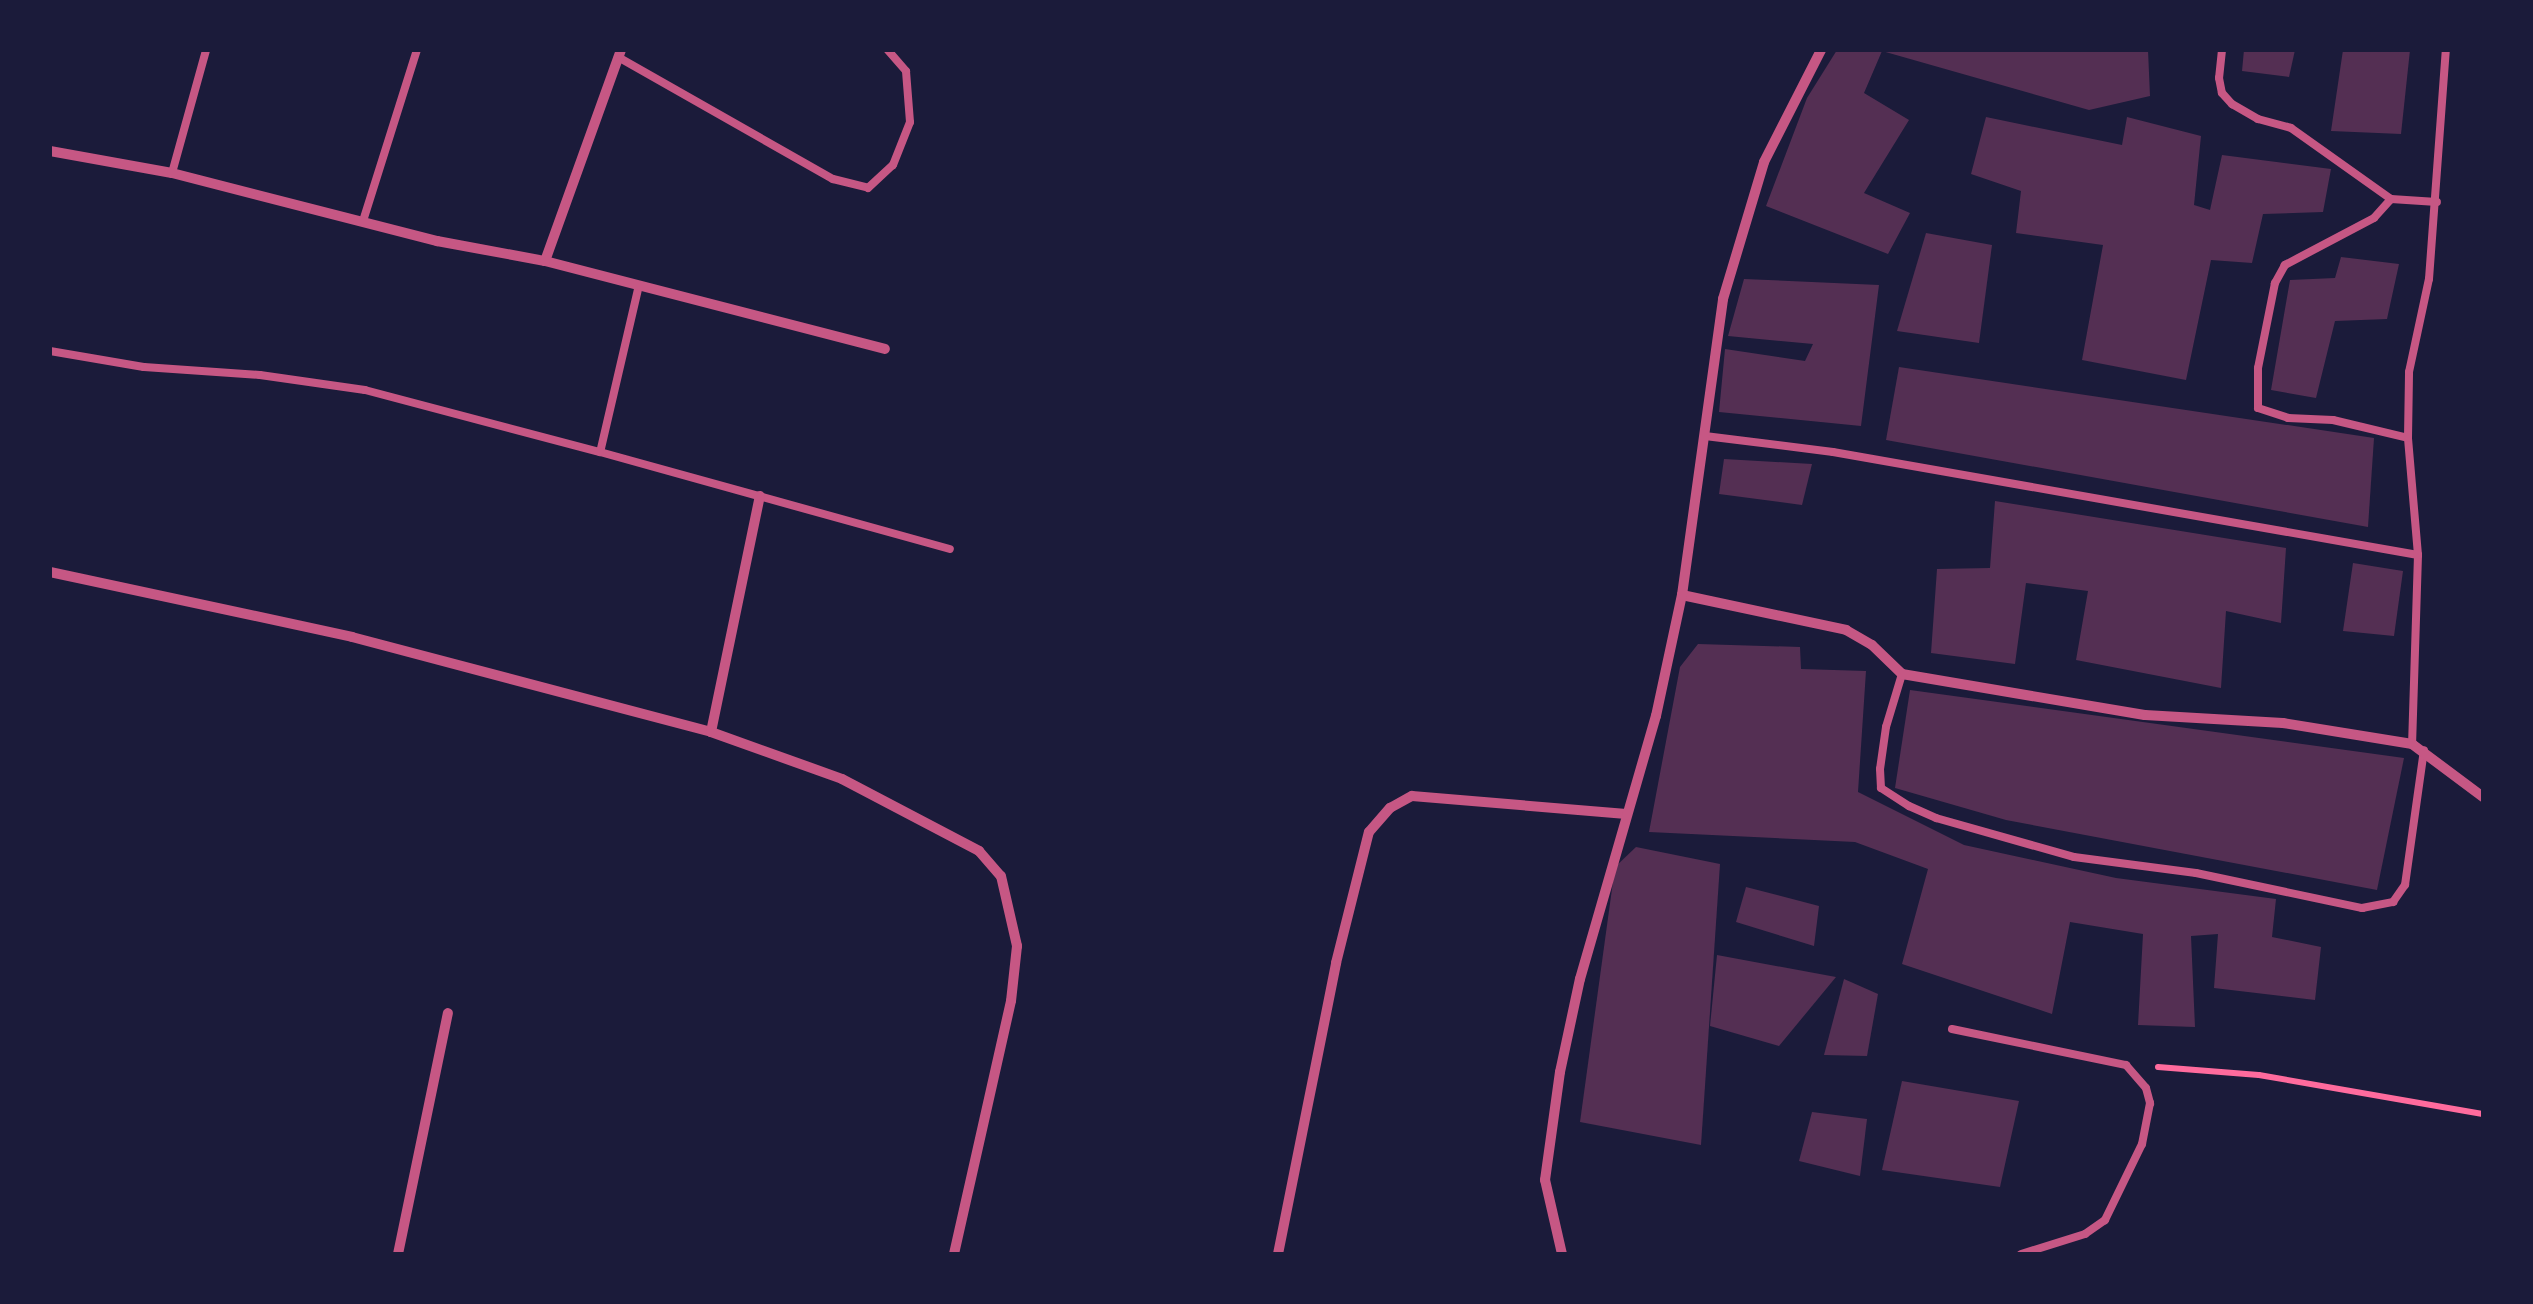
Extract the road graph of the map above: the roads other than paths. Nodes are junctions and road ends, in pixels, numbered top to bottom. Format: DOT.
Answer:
graph roads {
  1 [pos="206,50"];
  2 [pos="417,50"];
  3 [pos="888,50"];
  4 [pos="1821,50"];
  5 [pos="2222,50"];
  6 [pos="2446,50"];
  7 [pos="619,54"];
  8 [pos="50,151"];
  9 [pos="172,173"];
  10 [pos="2391,200"];
  11 [pos="2436,202"];
  12 [pos="363,221"];
  13 [pos="545,261"];
  14 [pos="639,284"];
  15 [pos="885,349"];
  16 [pos="50,351"];
  17 [pos="1705,436"];
  18 [pos="2408,438"];
  19 [pos="600,452"];
  20 [pos="760,496"];
  21 [pos="950,549"];
  22 [pos="2418,555"];
  23 [pos="50,572"];
  24 [pos="1682,595"];
  25 [pos="1902,674"];
  26 [pos="710,732"];
  27 [pos="2412,744"];
  28 [pos="2424,750"];
  29 [pos="2483,797"];
  30 [pos="1626,814"];
  31 [pos="448,1013"];
  32 [pos="1952,1029"];
  33 [pos="398,1254"];
  34 [pos="954,1254"];
  35 [pos="1278,1254"];
  36 [pos="1562,1254"];
  37 [pos="2021,1254"];
  1 -- 9 [label="lane"];
  2 -- 12 [label="lane"];
  3 -- 7 [label="lane"];
  4 -- 17 [label="street"];
  5 -- 10 [label="lane"];
  6 -- 11 [label="lane"];
  7 -- 13 [label="street"];
  8 -- 9 [label="street"];
  9 -- 12 [label="street"];
  10 -- 11 [label="lane"];
  10 -- 18 [label="lane"];
  11 -- 18 [label="lane"];
  12 -- 13 [label="street"];
  13 -- 14 [label="street"];
  14 -- 15 [label="street"];
  14 -- 19 [label="lane"];
  16 -- 19 [label="lane"];
  17 -- 22 [label="lane"];
  17 -- 24 [label="street"];
  18 -- 22 [label="lane"];
  19 -- 20 [label="lane"];
  20 -- 21 [label="lane"];
  20 -- 26 [label="street"];
  22 -- 27 [label="lane"];
  23 -- 26 [label="street"];
  24 -- 25 [label="street"];
  24 -- 30 [label="street"];
  25 -- 27 [label="street"];
  25 -- 28 [label="lane"];
  26 -- 34 [label="street"];
  27 -- 28 [label="street"];
  28 -- 29 [label="street"];
  30 -- 35 [label="street"];
  30 -- 36 [label="street"];
  31 -- 33 [label="street"];
  32 -- 37 [label="lane"];
}
